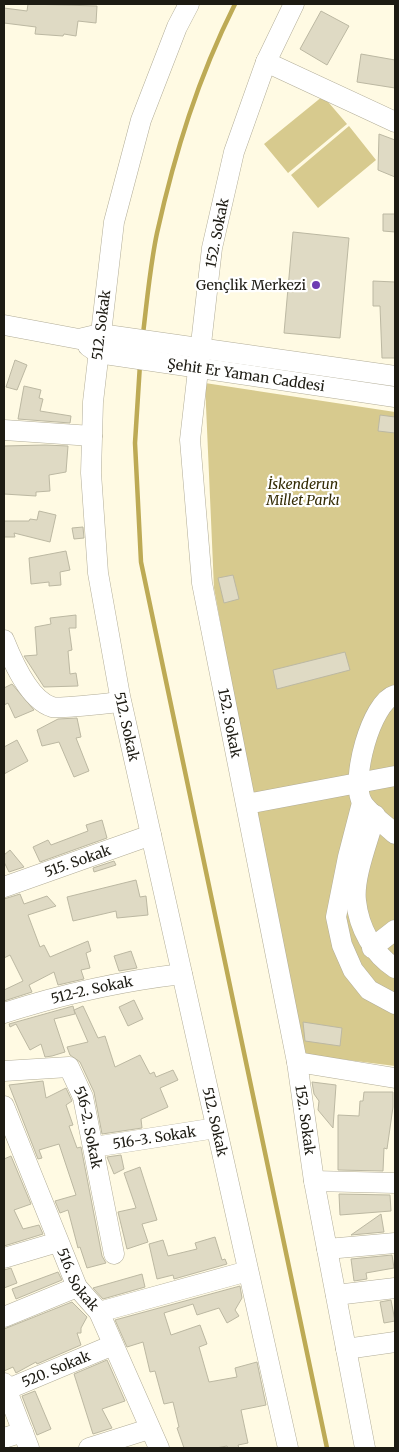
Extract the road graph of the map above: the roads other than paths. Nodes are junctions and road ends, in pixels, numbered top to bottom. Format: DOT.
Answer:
graph roads {
  1 [pos="188,4"];
  2 [pos="294,4"];
  3 [pos="266,62"];
  4 [pos="395,122"];
  5 [pos="4,325"];
  6 [pos="105,344"];
  7 [pos="192,356"];
  8 [pos="395,376"];
  9 [pos="395,397"];
  10 [pos="4,430"];
  11 [pos="92,436"];
  12 [pos="4,640"];
  13 [pos="395,695"];
  14 [pos="121,702"];
  15 [pos="395,776"];
  16 [pos="357,783"];
  17 [pos="247,804"];
  18 [pos="368,809"];
  19 [pos="395,834"];
  20 [pos="151,835"];
  21 [pos="4,887"];
  22 [pos="395,930"];
  23 [pos="372,948"];
  24 [pos="395,968"];
  25 [pos="182,974"];
  26 [pos="395,1004"];
  27 [pos="4,1013"];
  28 [pos="298,1062"];
  29 [pos="4,1071"];
  30 [pos="395,1078"];
  31 [pos="4,1106"];
  32 [pos="216,1128"];
  33 [pos="94,1147"];
  34 [pos="314,1181"];
  35 [pos="395,1183"];
  36 [pos="58,1242"];
  37 [pos="395,1244"];
  38 [pos="327,1249"];
  39 [pos="114,1254"];
  40 [pos="4,1258"];
  41 [pos="248,1271"];
  42 [pos="77,1287"];
  43 [pos="395,1288"];
  44 [pos="336,1295"];
  45 [pos="99,1312"];
  46 [pos="4,1317"];
  47 [pos="395,1342"];
  48 [pos="113,1345"];
  49 [pos="346,1349"];
  50 [pos="6,1386"];
  51 [pos="149,1429"];
  52 [pos="4,1438"];
  53 [pos="26,1440"];
  54 [pos="89,1448"];
  55 [pos="159,1448"];
  56 [pos="288,1448"];
  57 [pos="365,1448"];
  1 -- 6 [label="street, 512. Sokak"];
  2 -- 3 [label="street, 152. Sokak"];
  3 -- 4 [label="street"];
  3 -- 7 [label="street, 152. Sokak"];
  5 -- 6 [label="street"];
  6 -- 7 [label="street, Şehit Er Yaman Caddesi"];
  6 -- 11 [label="street, 512. Sokak"];
  7 -- 8 [label="street, Şehit Er Yaman Caddesi"];
  7 -- 9 [label="street, Şehit Er Yaman Caddesi"];
  7 -- 17 [label="street, 152. Sokak"];
  10 -- 11 [label="street"];
  11 -- 14 [label="street, 512. Sokak"];
  12 -- 14 [label="street"];
  13 -- 16 [label="street"];
  14 -- 20 [label="street, 512. Sokak"];
  15 -- 16 [label="street"];
  16 -- 17 [label="street"];
  16 -- 18 [label="street"];
  17 -- 28 [label="street, 152. Sokak"];
  18 -- 19 [label="street"];
  18 -- 23 [label="street"];
  18 -- 26 [label="street"];
  20 -- 21 [label="street, 515. Sokak"];
  20 -- 25 [label="street, 512. Sokak"];
  22 -- 23 [label="street"];
  23 -- 24 [label="street"];
  25 -- 27 [label="street, 512-2. Sokak"];
  25 -- 32 [label="street, 512. Sokak"];
  28 -- 30 [label="street"];
  28 -- 34 [label="street, 152. Sokak"];
  29 -- 33 [label="street, 516-2. Sokak"];
  31 -- 36 [label="street, 516. Sokak"];
  32 -- 33 [label="street, 516-3. Sokak"];
  32 -- 41 [label="street, 512. Sokak"];
  33 -- 39 [label="street, 516-2. Sokak"];
  34 -- 35 [label="street"];
  34 -- 38 [label="street, 152. Sokak"];
  36 -- 40 [label="street"];
  36 -- 42 [label="street, 516. Sokak"];
  37 -- 38 [label="street"];
  38 -- 44 [label="street, 152. Sokak"];
  41 -- 45 [label="street"];
  41 -- 56 [label="street, 512. Sokak"];
  42 -- 45 [label="street, 516. Sokak"];
  42 -- 46 [label="street"];
  43 -- 44 [label="street"];
  44 -- 49 [label="street, 152. Sokak"];
  45 -- 48 [label="street, 516. Sokak"];
  47 -- 49 [label="street"];
  48 -- 50 [label="street, 520. Sokak"];
  48 -- 51 [label="street, 516. Sokak"];
  49 -- 57 [label="street, 152. Sokak"];
  50 -- 53 [label="street"];
  51 -- 54 [label="street"];
  51 -- 55 [label="street, 516. Sokak"];
  52 -- 53 [label="street"];
}
